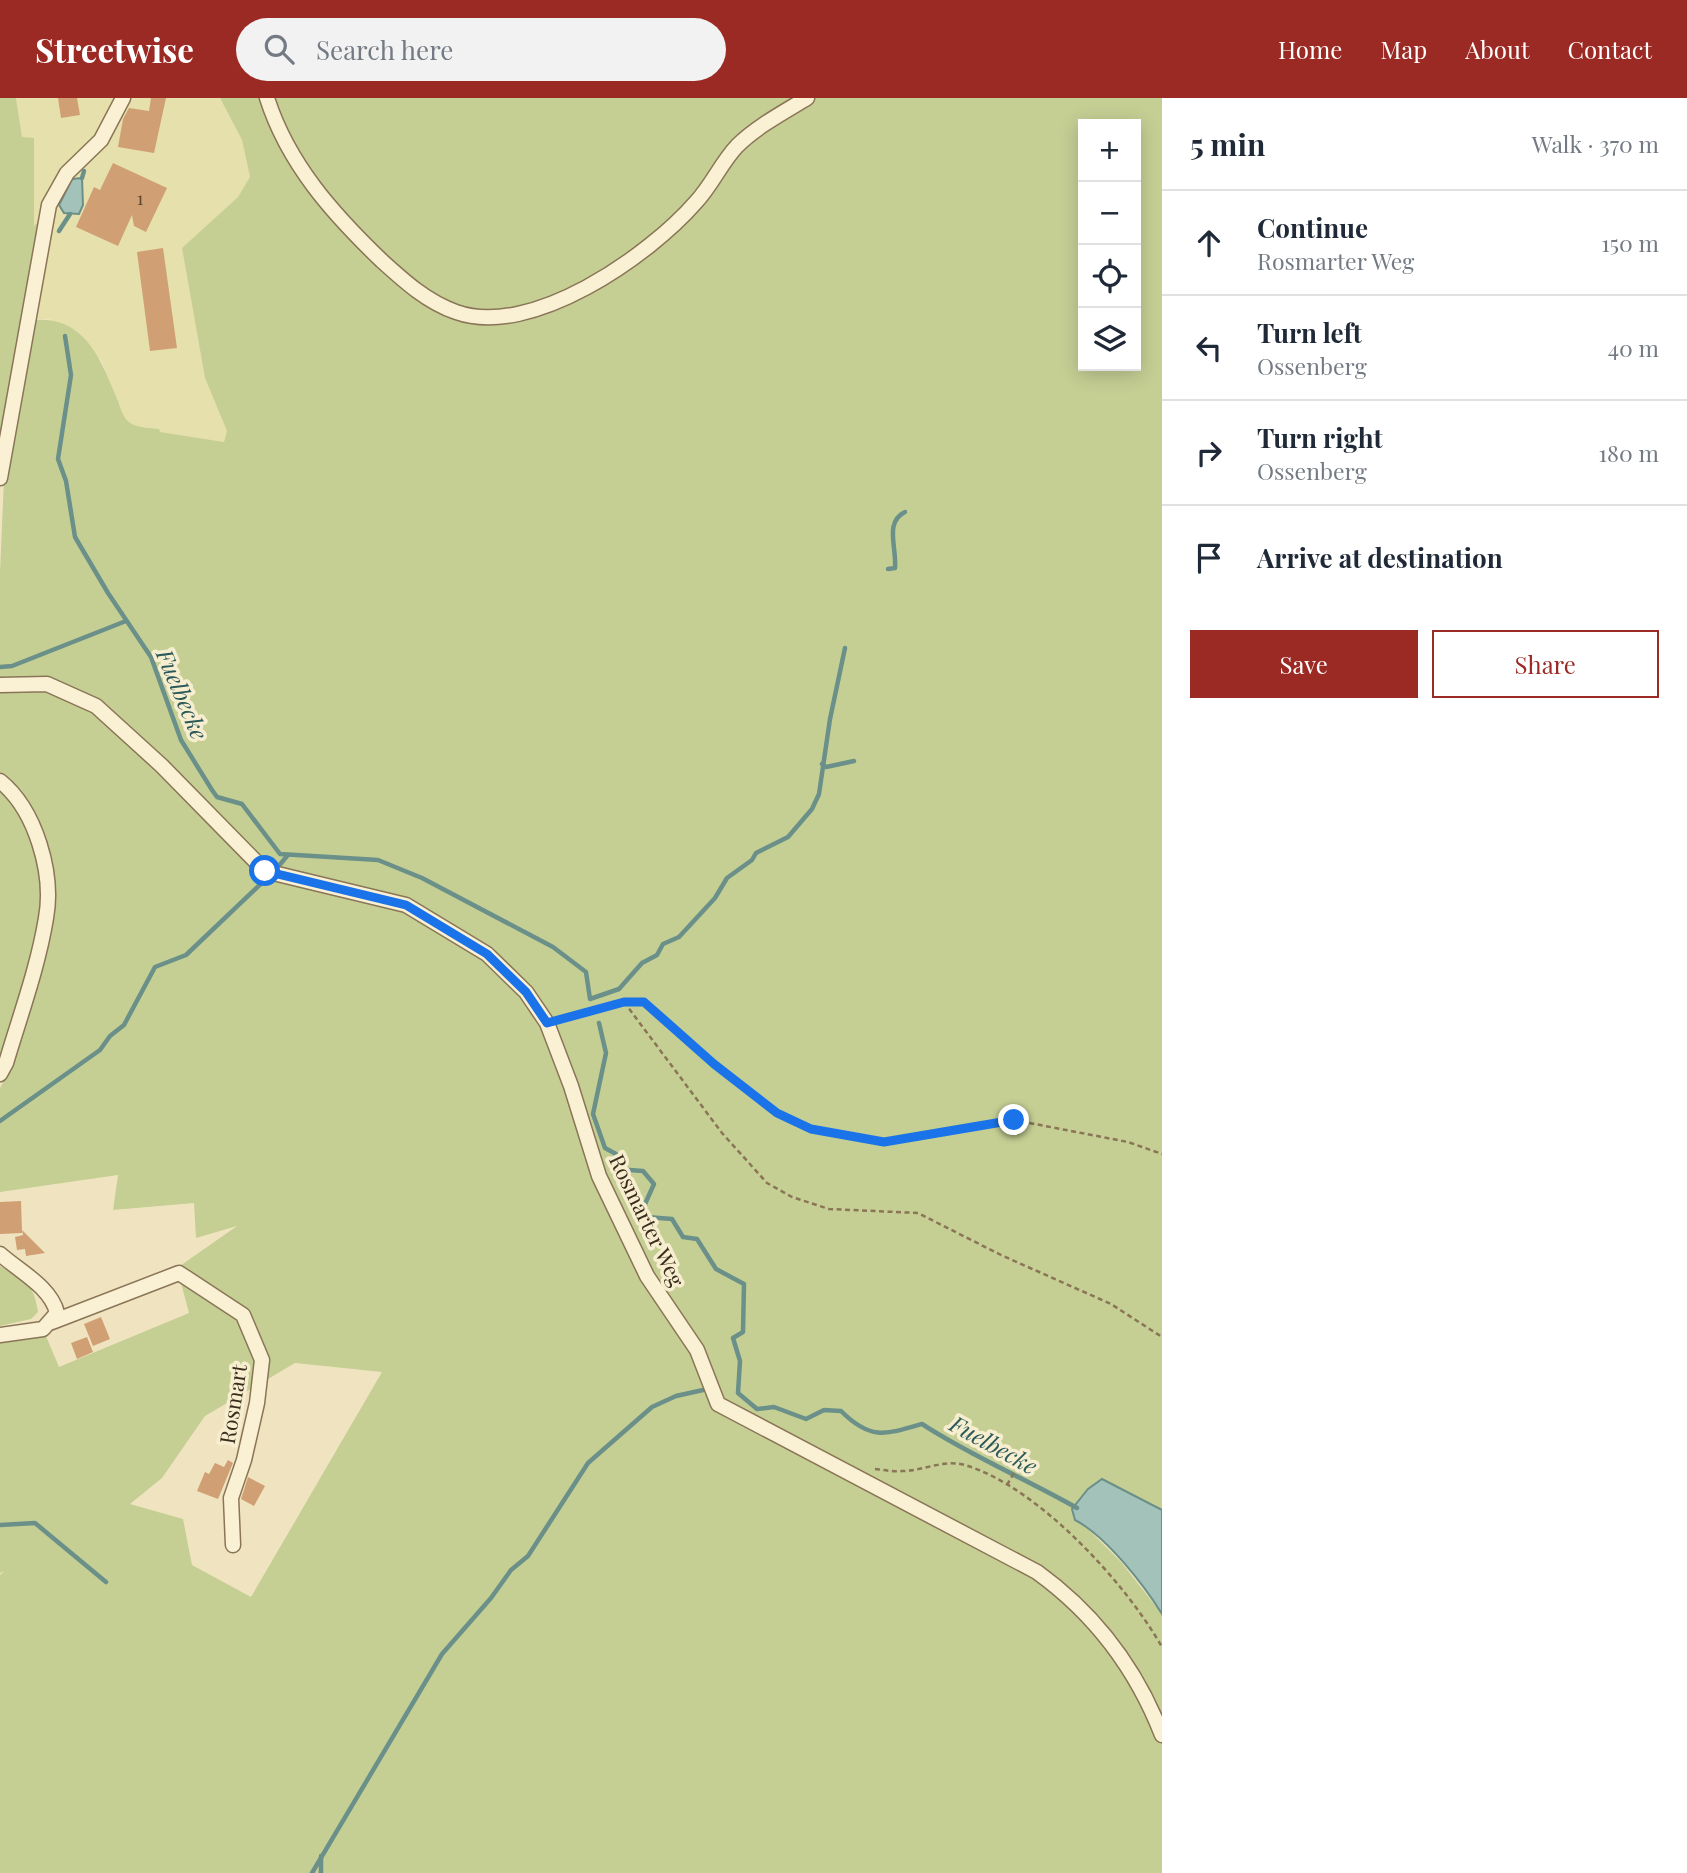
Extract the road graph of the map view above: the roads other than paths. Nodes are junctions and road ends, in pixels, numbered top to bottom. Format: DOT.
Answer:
graph roads {
  1 [pos="123,98"];
  2 [pos="267,98"];
  3 [pos="807,98"];
  4 [pos="0,478"];
  5 [pos="0,685"];
  6 [pos="0,781"];
  7 [pos="0,1074"];
  8 [pos="0,1254"];
  9 [pos="52,1322"];
  10 [pos="0,1335"];
  11 [pos="233,1545"];
  12 [pos="1162,1735"];
  1 -- 4 [label="street"];
  2 -- 3 [label="street"];
  5 -- 12 [label="street, Rosmarter Weg"];
  6 -- 7 [label="street"];
  8 -- 9 [label="street"];
  9 -- 10 [label="street, Rosmart"];
  9 -- 11 [label="street, Rosmart"];
}
